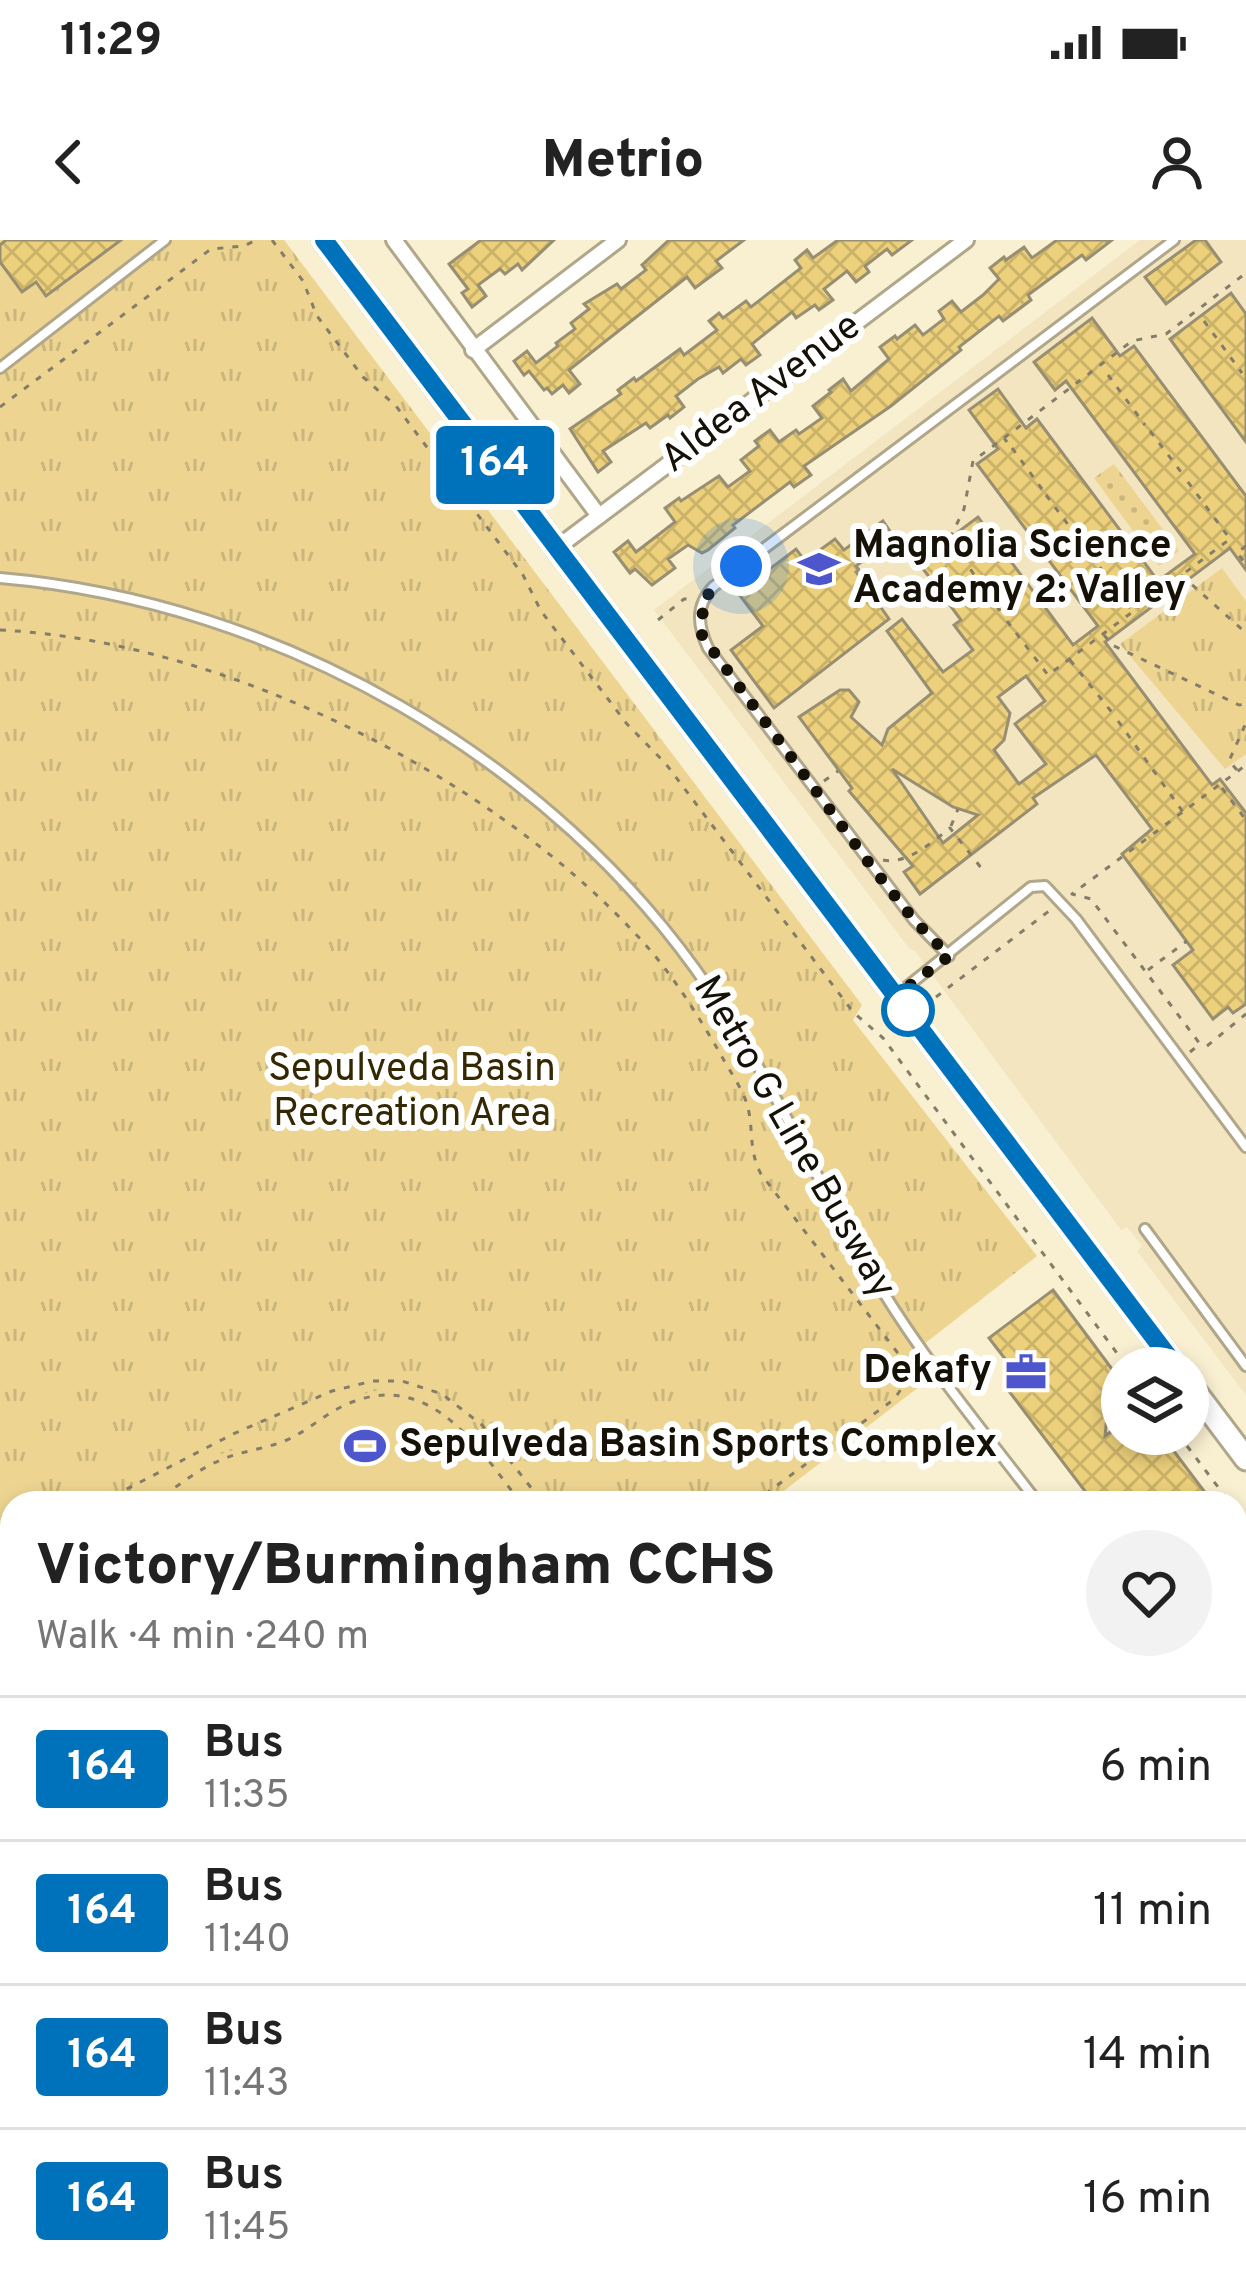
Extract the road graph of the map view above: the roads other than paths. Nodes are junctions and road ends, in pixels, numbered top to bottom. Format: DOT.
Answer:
graph roads {
  1 [pos="165,240"];
  2 [pos="324,240"];
  3 [pos="394,240"];
  4 [pos="618,240"];
  5 [pos="967,240"];
  6 [pos="1174,240"];
  7 [pos="472,350"];
  8 [pos="0,368"];
  9 [pos="599,516"];
  10 [pos="558,547"];
  11 [pos="0,578"];
  12 [pos="949,956"];
  13 [pos="897,995"];
  14 [pos="1246,1147"];
  15 [pos="1145,1229"];
  16 [pos="1161,1347"];
  17 [pos="1246,1366"];
  18 [pos="1209,1410"];
  19 [pos="1246,1459"];
  20 [pos="1029,1491"];
  1 -- 8 [label="lane"];
  2 -- 10 [label="main road"];
  3 -- 7 [label="street"];
  4 -- 7 [label="street"];
  5 -- 9 [label="street, Aldea Avenue"];
  6 -- 12 [label="lane"];
  7 -- 9 [label="street"];
  9 -- 10 [label="street, Aldea Avenue"];
  10 -- 13 [label="main road"];
  11 -- 20 [label="lane, Metro G Line Busway"];
  12 -- 13 [label="lane"];
  12 -- 14 [label="lane"];
  13 -- 16 [label="main road"];
  15 -- 17 [label="lane"];
  18 -- 19 [label="main road"];
}
